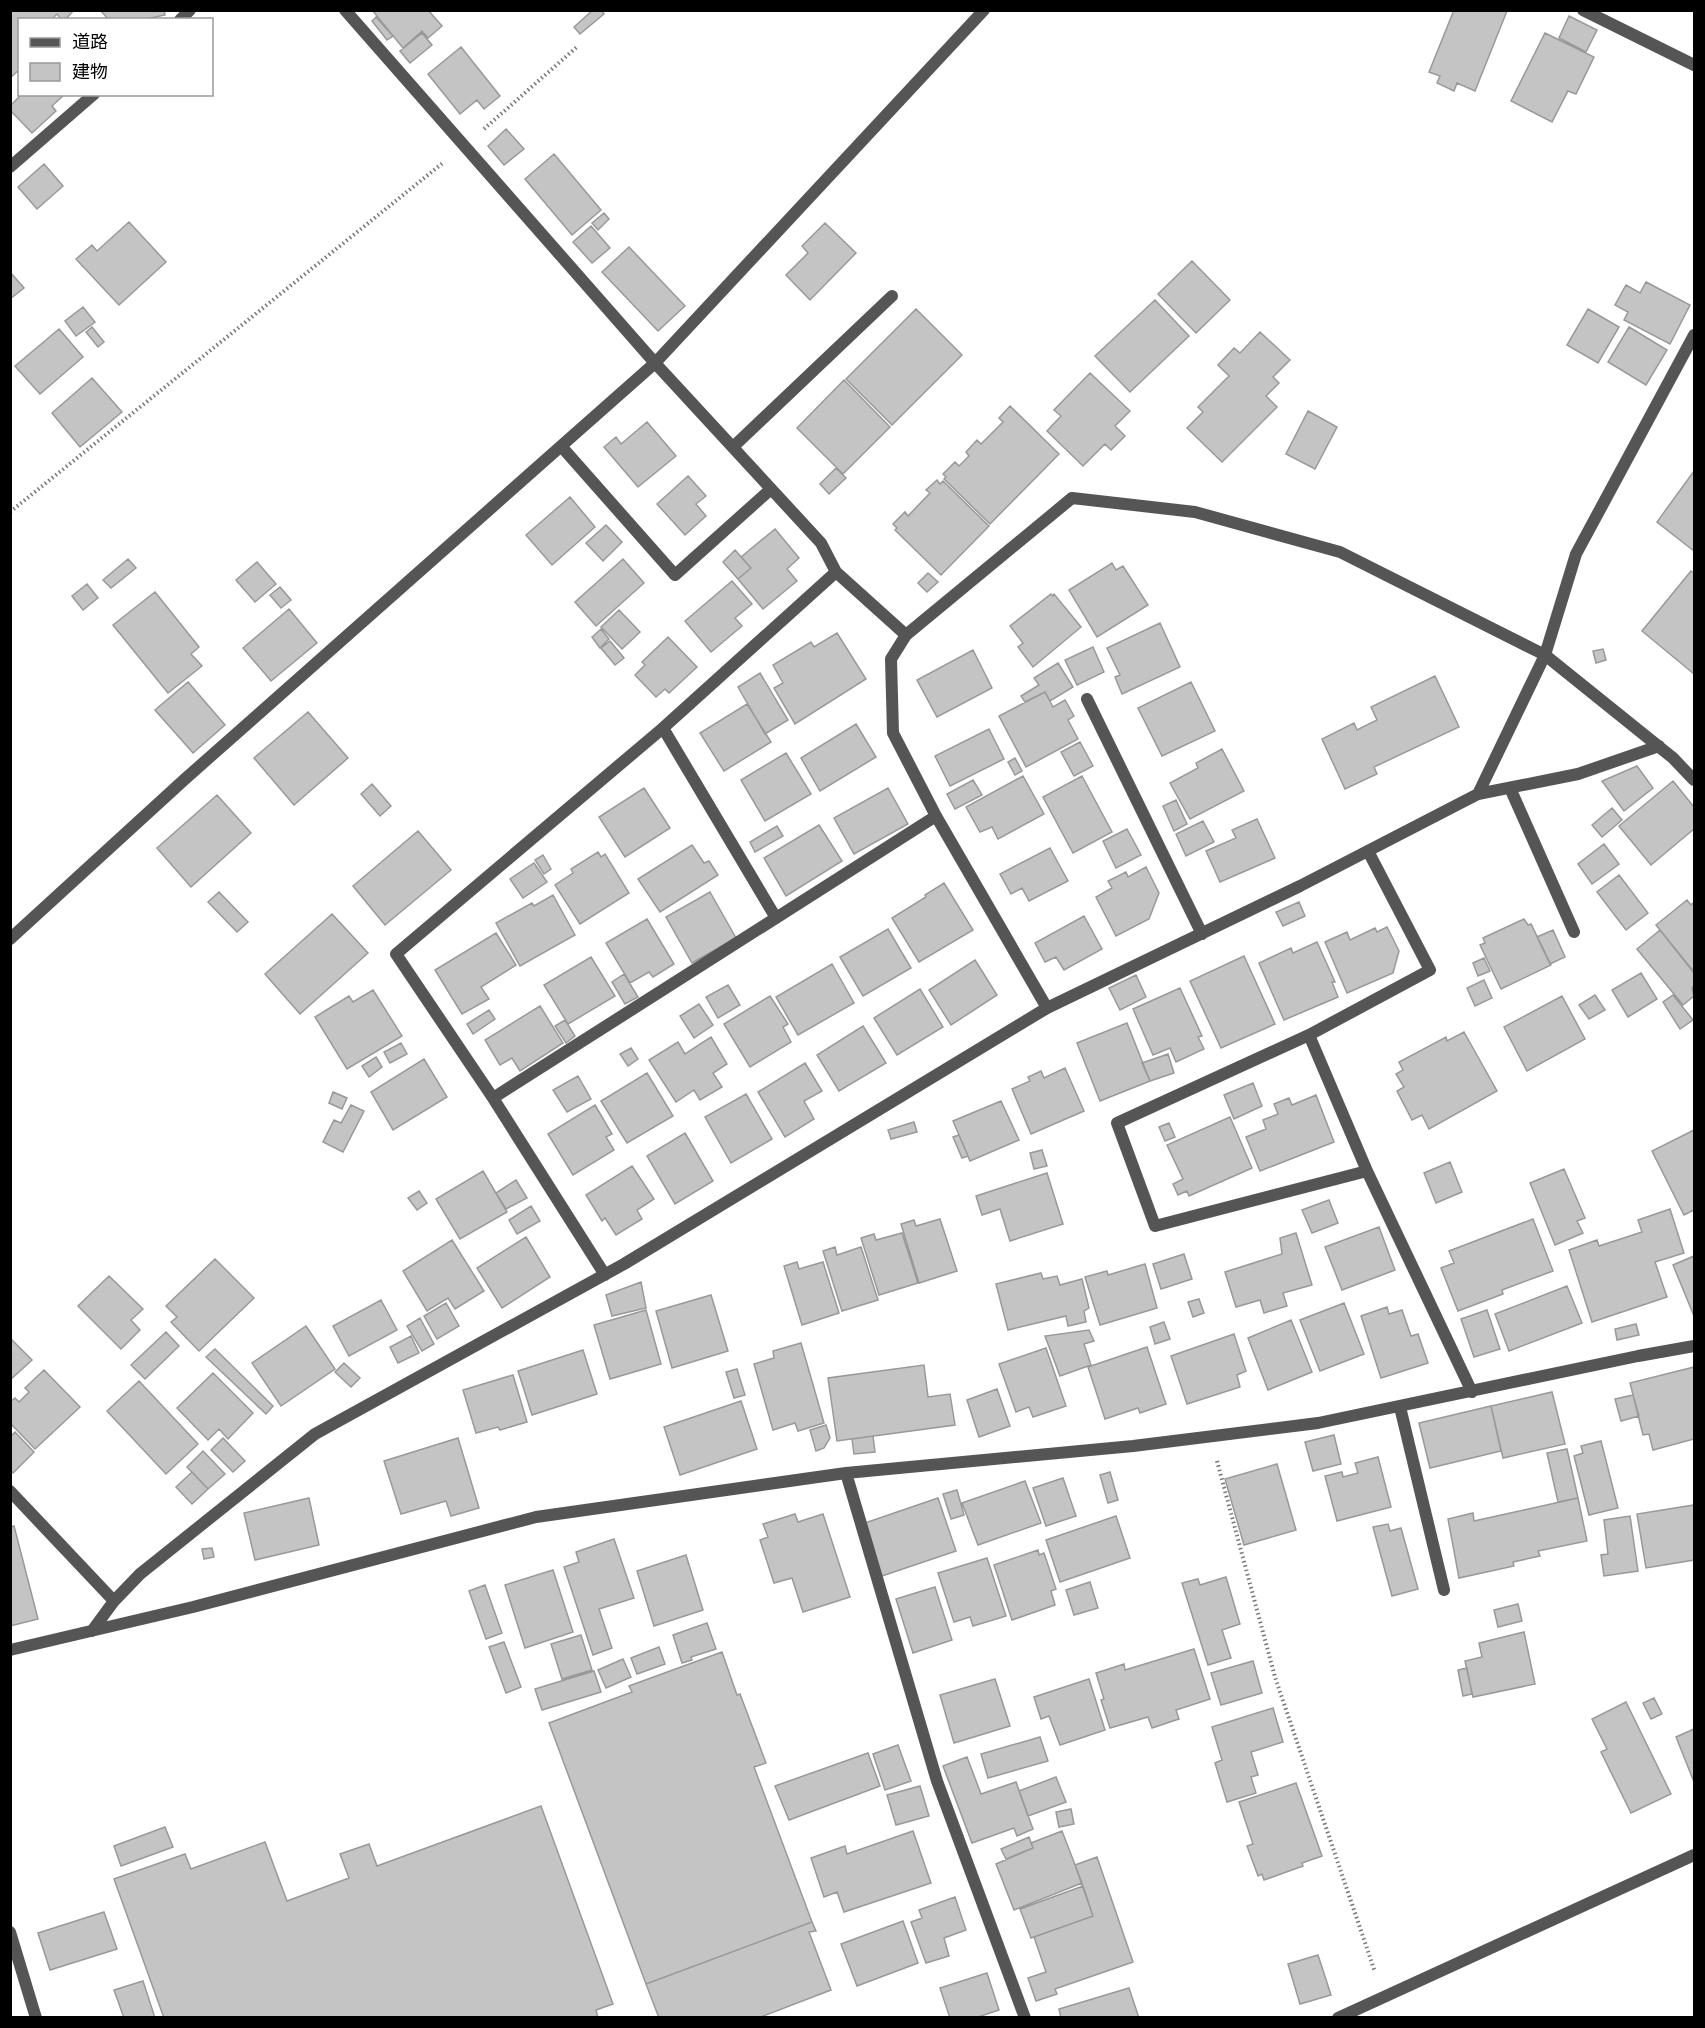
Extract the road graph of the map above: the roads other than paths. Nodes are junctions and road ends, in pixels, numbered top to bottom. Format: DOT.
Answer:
graph roads {
  1 [pos="345,10"];
  2 [pos="984,10"];
  3 [pos="1583,10"];
  4 [pos="1695,65"];
  5 [pos="92,96"];
  6 [pos="10,167"];
  7 [pos="892,296"];
  8 [pos="1695,335"];
  9 [pos="655,363"];
  10 [pos="561,446"];
  11 [pos="733,447"];
  12 [pos="771,489"];
  13 [pos="836,572"];
  14 [pos="906,635"];
  15 [pos="1545,655"];
  16 [pos="1087,699"];
  17 [pos="663,728"];
  18 [pos="1659,746"];
  19 [pos="1695,780"];
  20 [pos="1510,788"];
  21 [pos="1478,794"];
  22 [pos="936,816"];
  23 [pos="1368,851"];
  24 [pos="776,918"];
  25 [pos="1574,932"];
  26 [pos="1202,934"];
  27 [pos="10,939"];
  28 [pos="1047,1008"];
  29 [pos="1309,1035"];
  30 [pos="493,1098"];
  31 [pos="1367,1171"];
  32 [pos="605,1275"];
  33 [pos="1695,1346"];
  34 [pos="1473,1392"];
  35 [pos="1400,1407"];
  36 [pos="846,1473"];
  37 [pos="10,1491"];
  38 [pos="1444,1590"];
  39 [pos="114,1601"];
  40 [pos="92,1631"];
  41 [pos="10,1650"];
  42 [pos="1695,1854"];
  43 [pos="10,1932"];
  44 [pos="36,2018"];
  45 [pos="1025,2018"];
  46 [pos="1338,2018"];
  1 -- 9 [label="street"];
  2 -- 9 [label="street"];
  3 -- 4 [label="street"];
  5 -- 6 [label="street"];
  7 -- 11 [label="street"];
  8 -- 15 [label="street"];
  9 -- 10 [label="street"];
  9 -- 11 [label="street"];
  10 -- 12 [label="street"];
  10 -- 27 [label="street"];
  11 -- 12 [label="street"];
  12 -- 13 [label="street"];
  13 -- 14 [label="street"];
  13 -- 17 [label="street"];
  14 -- 15 [label="street"];
  14 -- 22 [label="street"];
  15 -- 18 [label="street"];
  15 -- 21 [label="street"];
  16 -- 26 [label="street"];
  17 -- 24 [label="street"];
  17 -- 30 [label="street"];
  18 -- 19 [label="street"];
  18 -- 20 [label="street"];
  20 -- 21 [label="street"];
  20 -- 25 [label="street"];
  21 -- 23 [label="street"];
  22 -- 24 [label="street"];
  22 -- 28 [label="street"];
  23 -- 26 [label="street"];
  23 -- 29 [label="street"];
  24 -- 30 [label="street"];
  26 -- 28 [label="street"];
  28 -- 32 [label="street"];
  29 -- 31 [label="street"];
  29 -- 31 [label="street"];
  30 -- 32 [label="street"];
  31 -- 34 [label="street"];
  32 -- 39 [label="street"];
  33 -- 34 [label="street"];
  34 -- 35 [label="street"];
  35 -- 36 [label="street"];
  35 -- 38 [label="street"];
  36 -- 40 [label="street"];
  36 -- 45 [label="street"];
  37 -- 39 [label="street"];
  39 -- 40 [label="street"];
  40 -- 41 [label="street"];
  42 -- 46 [label="street"];
  43 -- 44 [label="street"];
}
